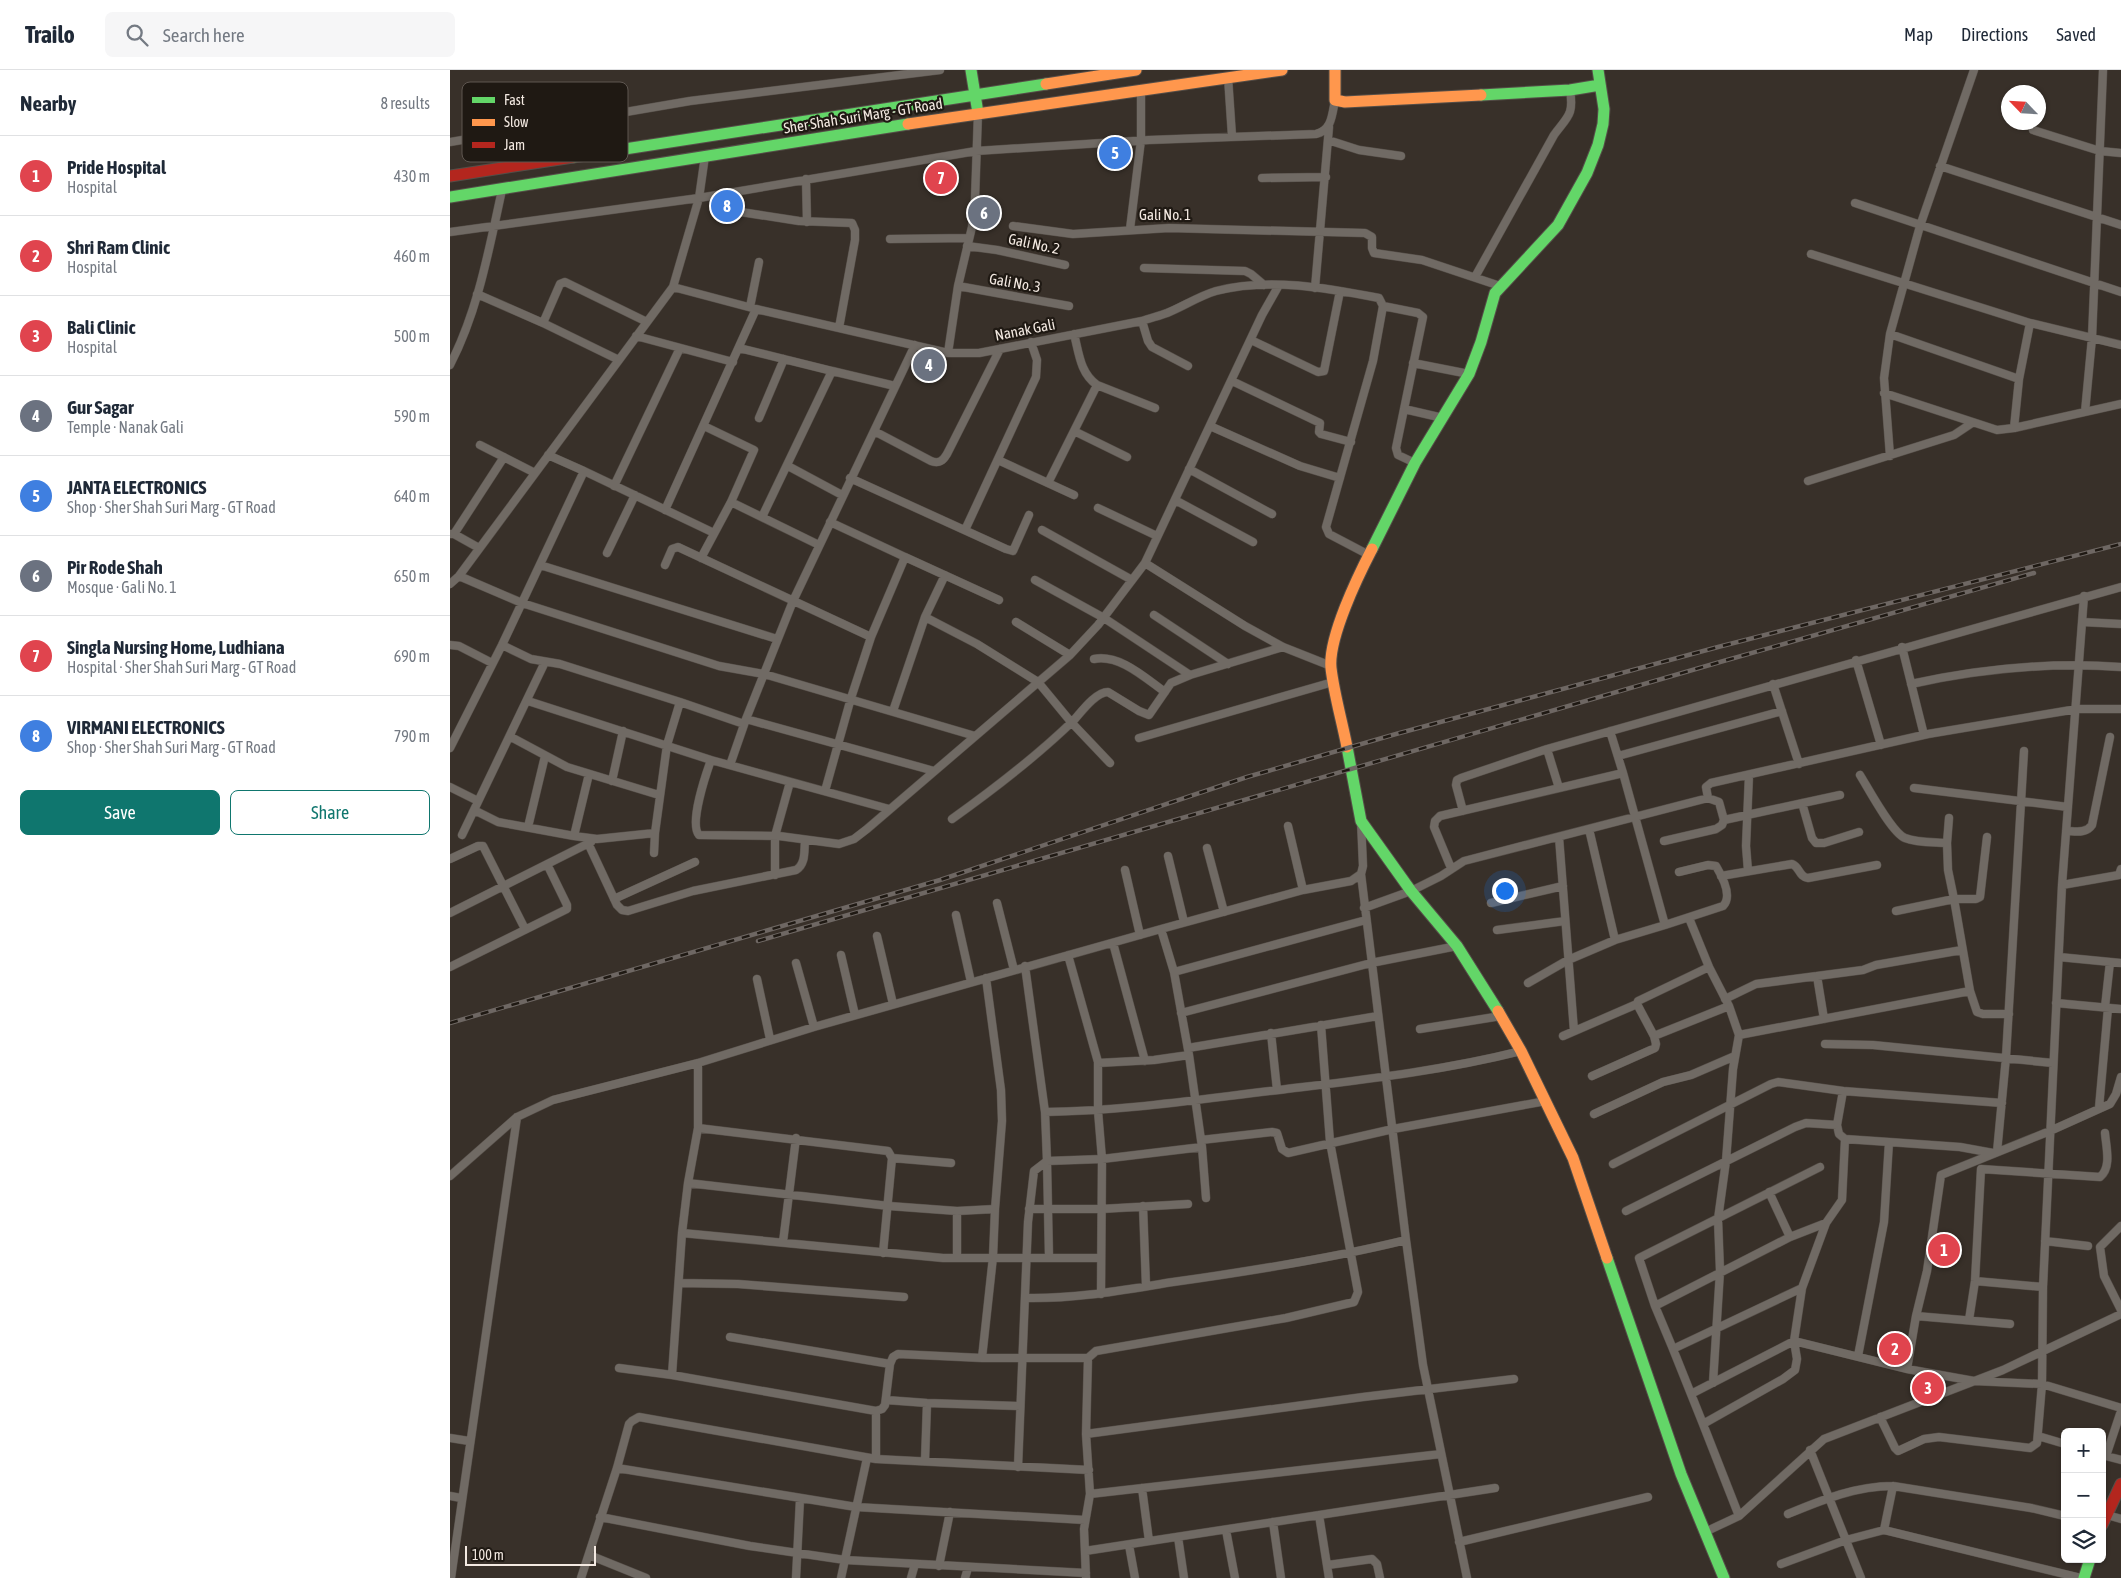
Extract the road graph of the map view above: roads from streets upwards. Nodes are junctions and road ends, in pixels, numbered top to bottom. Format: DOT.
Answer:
graph roads {
  1 [pos="940,70"];
  2 [pos="971,70"];
  3 [pos="1136,70"];
  4 [pos="1282,70"];
  5 [pos="1335,70"];
  6 [pos="1598,70"];
  7 [pos="1974,70"];
  8 [pos="2103,70"];
  9 [pos="1123,71"];
  10 [pos="1228,77"];
  11 [pos="1600,85"];
  12 [pos="1141,89"];
  13 [pos="1570,90"];
  14 [pos="974,95"];
  15 [pos="1336,100"];
  16 [pos="628,112"];
  17 [pos="978,113"];
  18 [pos="1329,127"];
  19 [pos="2033,130"];
  20 [pos="1232,136"];
  21 [pos="1140,140"];
  22 [pos="1328,140"];
  23 [pos="628,148"];
  24 [pos="976,150"];
  25 [pos="2100,151"];
  26 [pos="2121,153"];
  27 [pos="705,156"];
  28 [pos="1401,156"];
  29 [pos="541,162"];
  30 [pos="1940,166"];
  31 [pos="450,176"];
  32 [pos="1326,177"];
  33 [pos="1262,178"];
  34 [pos="806,179"];
  35 [pos="502,190"];
  36 [pos="450,197"];
  37 [pos="699,198"];
  38 [pos="1855,204"];
  39 [pos="728,210"];
  40 [pos="2097,218"];
  41 [pos="807,222"];
  42 [pos="494,225"];
  43 [pos="2121,225"];
  44 [pos="1012,226"];
  45 [pos="1920,226"];
  46 [pos="1130,229"];
  47 [pos="450,232"];
  48 [pos="1319,232"];
  49 [pos="890,239"];
  50 [pos="968,242"];
  51 [pos="1812,254"];
  52 [pos="760,262"];
  53 [pos="1065,265"];
  54 [pos="1144,268"];
  55 [pos="1475,277"];
  56 [pos="1904,283"];
  57 [pos="2094,284"];
  58 [pos="1264,285"];
  59 [pos="1279,285"];
  60 [pos="958,286"];
  61 [pos="1500,286"];
  62 [pos="673,287"];
  63 [pos="1315,288"];
  64 [pos="1340,291"];
  65 [pos="2121,292"];
  66 [pos="477,294"];
  67 [pos="1069,306"];
  68 [pos="1383,306"];
  69 [pos="753,308"];
  70 [pos="1142,321"];
  71 [pos="647,322"];
  72 [pos="543,323"];
  73 [pos="2030,323"];
  74 [pos="838,328"];
  75 [pos="1074,334"];
  76 [pos="1890,334"];
  77 [pos="636,336"];
  78 [pos="2092,338"];
  79 [pos="1251,340"];
  80 [pos="1031,342"];
  81 [pos="915,345"];
  82 [pos="2121,345"];
  83 [pos="680,348"];
  84 [pos="739,348"];
  85 [pos="1000,349"];
  86 [pos="948,353"];
  87 [pos="784,359"];
  88 [pos="619,360"];
  89 [pos="733,362"];
  90 [pos="1413,363"];
  91 [pos="450,366"];
  92 [pos="1188,366"];
  93 [pos="832,371"];
  94 [pos="1469,374"];
  95 [pos="2019,380"];
  96 [pos="1232,381"];
  97 [pos="1097,385"];
  98 [pos="895,386"];
  99 [pos="1884,393"];
  100 [pos="2121,404"];
  101 [pos="1154,408"];
  102 [pos="1404,408"];
  103 [pos="2085,412"];
  104 [pos="759,418"];
  105 [pos="1443,418"];
  106 [pos="1972,423"];
  107 [pos="704,426"];
  108 [pos="1210,426"];
  109 [pos="2014,428"];
  110 [pos="874,431"];
  111 [pos="1074,431"];
  112 [pos="1351,442"];
  113 [pos="480,445"];
  114 [pos="548,455"];
  115 [pos="1890,456"];
  116 [pos="504,457"];
  117 [pos="1127,457"];
  118 [pos="998,460"];
  119 [pos="1415,463"];
  120 [pos="788,466"];
  121 [pos="1189,468"];
  122 [pos="584,472"];
  123 [pos="535,473"];
  124 [pos="850,478"];
  125 [pos="1340,478"];
  126 [pos="1808,480"];
  127 [pos="1048,483"];
  128 [pos="614,486"];
  129 [pos="1074,494"];
  130 [pos="635,495"];
  131 [pos="842,495"];
  132 [pos="1174,500"];
  133 [pos="731,502"];
  134 [pos="1098,508"];
  135 [pos="665,510"];
  136 [pos="1272,514"];
  137 [pos="1029,515"];
  138 [pos="762,517"];
  139 [pos="830,522"];
  140 [pos="964,530"];
  141 [pos="1042,530"];
  142 [pos="714,533"];
  143 [pos="452,534"];
  144 [pos="1157,536"];
  145 [pos="1253,542"];
  146 [pos="819,545"];
  147 [pos="479,548"];
  148 [pos="607,553"];
  149 [pos="1369,554"];
  150 [pos="906,557"];
  151 [pos="701,558"];
  152 [pos="1145,563"];
  153 [pos="540,564"];
  154 [pos="665,565"];
  155 [pos="945,575"];
  156 [pos="459,576"];
  157 [pos="1035,580"];
  158 [pos="1132,580"];
  159 [pos="450,584"];
  160 [pos="2121,587"];
  161 [pos="2084,596"];
  162 [pos="999,600"];
  163 [pos="793,601"];
  164 [pos="522,603"];
  165 [pos="1154,615"];
  166 [pos="925,617"];
  167 [pos="1104,618"];
  168 [pos="1016,622"];
  169 [pos="2082,622"];
  170 [pos="2121,624"];
  171 [pos="871,637"];
  172 [pos="777,639"];
  173 [pos="502,645"];
  174 [pos="450,646"];
  175 [pos="1283,648"];
  176 [pos="1902,648"];
  177 [pos="1070,655"];
  178 [pos="1094,659"];
  179 [pos="1856,660"];
  180 [pos="492,662"];
  181 [pos="545,662"];
  182 [pos="1228,664"];
  183 [pos="2079,664"];
  184 [pos="1331,666"];
  185 [pos="2121,667"];
  186 [pos="764,674"];
  187 [pos="1190,674"];
  188 [pos="1038,682"];
  189 [pos="1333,682"];
  190 [pos="1773,684"];
  191 [pos="1911,684"];
  192 [pos="1165,692"];
  193 [pos="850,698"];
  194 [pos="528,701"];
  195 [pos="680,702"];
  196 [pos="2077,709"];
  197 [pos="2121,709"];
  198 [pos="893,711"];
  199 [pos="1782,711"];
  200 [pos="745,721"];
  201 [pos="1072,722"];
  202 [pos="622,731"];
  203 [pos="1610,731"];
  204 [pos="1924,735"];
  205 [pos="975,736"];
  206 [pos="511,737"];
  207 [pos="2110,737"];
  208 [pos="1139,738"];
  209 [pos="667,744"];
  210 [pos="837,744"];
  211 [pos="1881,745"];
  212 [pos="450,748"];
  213 [pos="1547,749"];
  214 [pos="2024,751"];
  215 [pos="545,756"];
  216 [pos="1618,756"];
  217 [pos="711,760"];
  218 [pos="1110,763"];
  219 [pos="1799,764"];
  220 [pos="730,765"];
  221 [pos="934,771"];
  222 [pos="1623,773"];
  223 [pos="588,774"];
  224 [pos="1749,775"];
  225 [pos="1860,775"];
  226 [pos="612,781"];
  227 [pos="790,782"];
  228 [pos="450,787"];
  229 [pos="1559,788"];
  230 [pos="1914,788"];
  231 [pos="825,791"];
  232 [pos="659,795"];
  233 [pos="1840,795"];
  234 [pos="1708,798"];
  235 [pos="478,801"];
  236 [pos="2020,801"];
  237 [pos="1802,803"];
  238 [pos="2068,807"];
  239 [pos="889,809"];
  240 [pos="474,810"];
  241 [pos="1463,811"];
  242 [pos="1748,815"];
  243 [pos="1635,818"];
  244 [pos="1949,818"];
  245 [pos="952,819"];
  246 [pos="1724,820"];
  247 [pos="1361,821"];
  248 [pos="1288,826"];
  249 [pos="528,827"];
  250 [pos="1589,829"];
  251 [pos="2066,831"];
  252 [pos="1859,832"];
  253 [pos="655,833"];
  254 [pos="462,835"];
  255 [pos="574,836"];
  256 [pos="775,836"];
  257 [pos="1559,837"];
  258 [pos="1987,837"];
  259 [pos="597,839"];
  260 [pos="804,840"];
  261 [pos="1664,841"];
  262 [pos="588,843"];
  263 [pos="1947,843"];
  264 [pos="1207,848"];
  265 [pos="654,853"];
  266 [pos="1168,856"];
  267 [pos="450,859"];
  268 [pos="695,862"];
  269 [pos="547,864"];
  270 [pos="1877,865"];
  271 [pos="1451,868"];
  272 [pos="1125,870"];
  273 [pos="1748,871"];
  274 [pos="1679,872"];
  275 [pos="2120,873"];
  276 [pos="775,874"];
  277 [pos="1361,874"];
  278 [pos="1721,876"];
  279 [pos="2062,885"];
  280 [pos="503,886"];
  281 [pos="1563,886"];
  282 [pos="1416,889"];
  283 [pos="1303,890"];
  284 [pos="614,899"];
  285 [pos="1954,899"];
  286 [pos="998,903"];
  287 [pos="1492,903"];
  288 [pos="1364,908"];
  289 [pos="1896,911"];
  290 [pos="1224,912"];
  291 [pos="450,913"];
  292 [pos="956,915"];
  293 [pos="1689,918"];
  294 [pos="1366,920"];
  295 [pos="1565,921"];
  296 [pos="1184,922"];
  297 [pos="1665,925"];
  298 [pos="1161,928"];
  299 [pos="525,929"];
  300 [pos="1497,930"];
  301 [pos="1140,934"];
  302 [pos="877,936"];
  303 [pos="1615,940"];
  304 [pos="1113,942"];
  305 [pos="1457,946"];
  306 [pos="1962,950"];
  307 [pos="841,955"];
  308 [pos="1068,955"];
  309 [pos="2059,957"];
  310 [pos="1568,960"];
  311 [pos="2110,962"];
  312 [pos="796,963"];
  313 [pos="1372,963"];
  314 [pos="2121,963"];
  315 [pos="1025,966"];
  316 [pos="1709,966"];
  317 [pos="450,967"];
  318 [pos="1014,970"];
  319 [pos="1174,972"];
  320 [pos="1817,976"];
  321 [pos="986,978"];
  322 [pos="757,979"];
  323 [pos="971,982"];
  324 [pos="1528,983"];
  325 [pos="1970,990"];
  326 [pos="1727,1002"];
  327 [pos="2056,1003"];
  328 [pos="893,1004"];
  329 [pos="1637,1004"];
  330 [pos="2106,1008"];
  331 [pos="2121,1009"];
  332 [pos="1181,1013"];
  333 [pos="2008,1014"];
  334 [pos="855,1015"];
  335 [pos="1378,1016"];
  336 [pos="1501,1016"];
  337 [pos="1824,1020"];
  338 [pos="1321,1025"];
  339 [pos="814,1026"];
  340 [pos="1420,1028"];
  341 [pos="1574,1031"];
  342 [pos="1271,1033"];
  343 [pos="1739,1034"];
  344 [pos="1562,1036"];
  345 [pos="1654,1036"];
  346 [pos="770,1039"];
  347 [pos="1825,1044"];
  348 [pos="1521,1051"];
  349 [pos="1189,1052"];
  350 [pos="1735,1056"];
  351 [pos="2006,1057"];
  352 [pos="1145,1061"];
  353 [pos="698,1063"];
  354 [pos="1098,1063"];
  355 [pos="2053,1063"];
  356 [pos="1386,1076"];
  357 [pos="1592,1076"];
  358 [pos="2121,1078"];
  359 [pos="1326,1084"];
  360 [pos="1278,1090"];
  361 [pos="1843,1091"];
  362 [pos="1195,1100"];
  363 [pos="1546,1101"];
  364 [pos="2002,1103"];
  365 [pos="1731,1105"];
  366 [pos="2099,1108"];
  367 [pos="1098,1111"];
  368 [pos="1045,1112"];
  369 [pos="1594,1114"];
  370 [pos="516,1117"];
  371 [pos="1837,1125"];
  372 [pos="698,1128"];
  373 [pos="1393,1129"];
  374 [pos="2050,1131"];
  375 [pos="2105,1133"];
  376 [pos="796,1138"];
  377 [pos="1844,1138"];
  378 [pos="1330,1142"];
  379 [pos="1889,1142"];
  380 [pos="1201,1143"];
  381 [pos="1995,1153"];
  382 [pos="892,1158"];
  383 [pos="1102,1159"];
  384 [pos="1047,1161"];
  385 [pos="1726,1161"];
  386 [pos="951,1163"];
  387 [pos="1613,1164"];
  388 [pos="1820,1167"];
  389 [pos="2048,1173"];
  390 [pos="450,1176"];
  391 [pos="688,1183"];
  392 [pos="1769,1192"];
  393 [pos="789,1195"];
  394 [pos="1206,1198"];
  395 [pos="1188,1204"];
  396 [pos="889,1206"];
  397 [pos="1143,1206"];
  398 [pos="995,1209"];
  399 [pos="1030,1209"];
  400 [pos="1049,1209"];
  401 [pos="1101,1209"];
  402 [pos="957,1211"];
  403 [pos="1626,1211"];
  404 [pos="1718,1219"];
  405 [pos="1826,1223"];
  406 [pos="2121,1226"];
  407 [pos="682,1234"];
  408 [pos="1790,1237"];
  409 [pos="1406,1240"];
  410 [pos="2045,1241"];
  411 [pos="783,1242"];
  412 [pos="2088,1246"];
  413 [pos="883,1253"];
  414 [pos="1350,1253"];
  415 [pos="957,1257"];
  416 [pos="993,1257"];
  417 [pos="1027,1257"];
  418 [pos="1050,1257"];
  419 [pos="1101,1258"];
  420 [pos="1720,1271"];
  421 [pos="1975,1281"];
  422 [pos="679,1282"];
  423 [pos="1146,1286"];
  424 [pos="2043,1287"];
  425 [pos="1802,1288"];
  426 [pos="1101,1294"];
  427 [pos="904,1297"];
  428 [pos="1026,1298"];
  429 [pos="1655,1306"];
  430 [pos="2121,1312"];
  431 [pos="1916,1316"];
  432 [pos="1969,1320"];
  433 [pos="2010,1324"];
  434 [pos="1716,1328"];
  435 [pos="730,1337"];
  436 [pos="1794,1341"];
  437 [pos="1673,1349"];
  438 [pos="2042,1352"];
  439 [pos="1858,1356"];
  440 [pos="982,1358"];
  441 [pos="1022,1358"];
  442 [pos="1088,1358"];
  443 [pos="890,1364"];
  444 [pos="618,1368"];
  445 [pos="1907,1369"];
  446 [pos="672,1374"];
  447 [pos="1514,1379"];
  448 [pos="1974,1381"];
  449 [pos="1713,1383"];
  450 [pos="2042,1384"];
  451 [pos="1428,1390"];
  452 [pos="1691,1394"];
  453 [pos="886,1400"];
  454 [pos="927,1403"];
  455 [pos="1020,1406"];
  456 [pos="2121,1409"];
  457 [pos="876,1411"];
  458 [pos="1880,1418"];
  459 [pos="1704,1424"];
  460 [pos="1086,1434"];
  461 [pos="2038,1436"];
  462 [pos="450,1438"];
  463 [pos="469,1441"];
  464 [pos="2061,1443"];
  465 [pos="1810,1450"];
  466 [pos="2106,1450"];
  467 [pos="1441,1454"];
  468 [pos="2106,1456"];
  469 [pos="867,1458"];
  470 [pos="876,1459"];
  471 [pos="2121,1460"];
  472 [pos="925,1461"];
  473 [pos="1018,1467"];
  474 [pos="617,1468"];
  475 [pos="1089,1470"];
  476 [pos="2121,1484"];
  477 [pos="1893,1486"];
  478 [pos="1142,1488"];
  479 [pos="1495,1488"];
  480 [pos="1090,1494"];
  481 [pos="1450,1495"];
  482 [pos="450,1496"];
  483 [pos="1648,1497"];
  484 [pos="1829,1497"];
  485 [pos="461,1498"];
  486 [pos="800,1499"];
  487 [pos="856,1507"];
  488 [pos="950,1512"];
  489 [pos="1788,1514"];
  490 [pos="1319,1515"];
  491 [pos="2061,1515"];
  492 [pos="1739,1516"];
  493 [pos="600,1517"];
  494 [pos="2106,1518"];
  495 [pos="2121,1519"];
  496 [pos="1085,1520"];
  497 [pos="2106,1520"];
  498 [pos="1272,1522"];
  499 [pos="1226,1530"];
  500 [pos="1884,1530"];
  501 [pos="1705,1532"];
  502 [pos="453,1534"];
  503 [pos="1178,1537"];
  504 [pos="1846,1540"];
  505 [pos="1148,1542"];
  506 [pos="1459,1542"];
  507 [pos="1129,1545"];
  508 [pos="1085,1551"];
  509 [pos="797,1553"];
  510 [pos="589,1555"];
  511 [pos="845,1560"];
  512 [pos="2089,1563"];
  513 [pos="915,1564"];
  514 [pos="1781,1564"];
  515 [pos="1328,1565"];
  516 [pos="940,1566"];
  517 [pos="968,1568"];
  518 [pos="1012,1569"];
  519 [pos="1086,1576"];
  520 [pos="451,1578"];
  521 [pos="581,1578"];
  522 [pos="646,1578"];
  523 [pos="796,1578"];
  524 [pos="841,1578"];
  525 [pos="911,1578"];
  526 [pos="965,1578"];
  527 [pos="1010,1578"];
  528 [pos="1134,1578"];
  529 [pos="1184,1578"];
  530 [pos="1235,1578"];
  531 [pos="1281,1578"];
  532 [pos="1329,1578"];
  533 [pos="1380,1578"];
  534 [pos="1467,1578"];
  535 [pos="1724,1578"];
  536 [pos="1861,1578"];
  537 [pos="2083,1578"];
  1 -- 16 [label="street"];
  2 -- 14 [label="street"];
  3 -- 9 [label="street, Sher Shah Suri Marg - GT Road"];
  4 -- 10 [label="street, Sher Shah Suri Marg - GT Road"];
  5 -- 15 [label="street"];
  6 -- 11 [label="street"];
  7 -- 30 [label="street"];
  8 -- 25 [label="street"];
  9 -- 14 [label="street, Sher Shah Suri Marg - GT Road"];
  10 -- 12 [label="street, Sher Shah Suri Marg - GT Road"];
  10 -- 20 [label="street"];
  11 -- 13 [label="street"];
  11 -- 61 [label="street"];
  12 -- 17 [label="street, Sher Shah Suri Marg - GT Road"];
  12 -- 21 [label="street"];
  13 -- 15 [label="street"];
  13 -- 55 [label="street"];
  14 -- 17 [label="street"];
  14 -- 23 [label="street, Sher Shah Suri Marg - GT Road"];
  15 -- 18 [label="street"];
  17 -- 24 [label="street"];
  17 -- 27 [label="street, Sher Shah Suri Marg - GT Road"];
  18 -- 20 [label="street"];
  18 -- 22 [label="street"];
  19 -- 25 [label="street"];
  20 -- 21 [label="street"];
  21 -- 24 [label="street"];
  21 -- 46 [label="street"];
  22 -- 28 [label="street"];
  22 -- 32 [label="street"];
  24 -- 34 [label="street"];
  24 -- 50 [label="street"];
  25 -- 26 [label="street"];
  25 -- 40 [label="street"];
  27 -- 35 [label="street, Sher Shah Suri Marg - GT Road"];
  27 -- 37 [label="street"];
  29 -- 31 [label="street, Sher Shah Suri Marg - GT Road"];
  30 -- 40 [label="street"];
  30 -- 45 [label="street"];
  32 -- 33 [label="street"];
  32 -- 48 [label="street"];
  34 -- 37 [label="street"];
  34 -- 41 [label="street"];
  35 -- 36 [label="street, Sher Shah Suri Marg - GT Road"];
  35 -- 42 [label="street"];
  37 -- 42 [label="street"];
  37 -- 62 [label="street"];
  38 -- 45 [label="street"];
  39 -- 41 [label="street"];
  40 -- 43 [label="street"];
  40 -- 57 [label="street"];
  41 -- 74 [label="street"];
  42 -- 47 [label="street"];
  42 -- 66 [label="street"];
  44 -- 46 [label="street, Gali No. 1"];
  45 -- 56 [label="street"];
  45 -- 57 [label="street"];
  46 -- 48 [label="street, Gali No. 1"];
  48 -- 55 [label="street, Gali No. 1"];
  48 -- 63 [label="street"];
  49 -- 50 [label="street, Gali No. 2"];
  50 -- 53 [label="street, Gali No. 2"];
  50 -- 60 [label="street"];
  51 -- 56 [label="street"];
  52 -- 69 [label="street"];
  54 -- 58 [label="street"];
  55 -- 61 [label="street"];
  56 -- 73 [label="street"];
  56 -- 76 [label="street"];
  57 -- 65 [label="street"];
  57 -- 78 [label="street"];
  58 -- 59 [label="street, Nanak Gali"];
  58 -- 70 [label="street, Nanak Gali"];
  59 -- 63 [label="street, Nanak Gali"];
  59 -- 79 [label="street"];
  60 -- 67 [label="street, Gali No. 3"];
  60 -- 86 [label="street"];
  61 -- 94 [label="street"];
  62 -- 69 [label="street, Nanak Gali"];
  62 -- 71 [label="street"];
  63 -- 64 [label="street, Nanak Gali"];
  64 -- 68 [label="street, Nanak Gali"];
  64 -- 79 [label="street"];
  66 -- 72 [label="street"];
  66 -- 91 [label="street"];
  68 -- 90 [label="street"];
  68 -- 112 [label="street"];
  69 -- 74 [label="street, Nanak Gali"];
  69 -- 84 [label="street"];
  70 -- 75 [label="street, Nanak Gali"];
  70 -- 92 [label="street"];
  71 -- 72 [label="street"];
  71 -- 77 [label="street"];
  72 -- 88 [label="street"];
  73 -- 78 [label="street"];
  73 -- 95 [label="street"];
  74 -- 81 [label="street, Nanak Gali"];
  75 -- 80 [label="street, Nanak Gali"];
  75 -- 97 [label="street"];
  76 -- 95 [label="street"];
  76 -- 99 [label="street"];
  77 -- 83 [label="street"];
  77 -- 88 [label="street"];
  78 -- 82 [label="street"];
  78 -- 103 [label="street"];
  79 -- 96 [label="street"];
  80 -- 85 [label="street, Nanak Gali"];
  80 -- 118 [label="street"];
  81 -- 86 [label="street, Nanak Gali"];
  81 -- 98 [label="street"];
  83 -- 89 [label="street"];
  83 -- 128 [label="street"];
  84 -- 87 [label="street"];
  84 -- 89 [label="street"];
  85 -- 86 [label="street, Nanak Gali"];
  85 -- 110 [label="street"];
  87 -- 93 [label="street"];
  87 -- 104 [label="street"];
  88 -- 114 [label="street"];
  89 -- 107 [label="street"];
  90 -- 94 [label="street"];
  90 -- 102 [label="street"];
  93 -- 98 [label="street"];
  93 -- 120 [label="street"];
  94 -- 105 [label="street"];
  95 -- 109 [label="street"];
  96 -- 108 [label="street"];
  96 -- 112 [label="street"];
  97 -- 101 [label="street"];
  97 -- 111 [label="street"];
  98 -- 110 [label="street"];
  99 -- 106 [label="street"];
  99 -- 115 [label="street"];
  100 -- 103 [label="street"];
  102 -- 105 [label="street"];
  102 -- 119 [label="street"];
  103 -- 109 [label="street"];
  105 -- 119 [label="street"];
  106 -- 109 [label="street"];
  106 -- 115 [label="street"];
  107 -- 133 [label="street"];
  107 -- 135 [label="street"];
  108 -- 121 [label="street"];
  108 -- 125 [label="street"];
  110 -- 124 [label="street"];
  111 -- 117 [label="street"];
  111 -- 127 [label="street"];
  112 -- 125 [label="street"];
  113 -- 116 [label="street"];
  114 -- 122 [label="street"];
  114 -- 123 [label="street"];
  115 -- 126 [label="street"];
  116 -- 123 [label="street"];
  116 -- 143 [label="street"];
  118 -- 127 [label="street"];
  118 -- 140 [label="street"];
  119 -- 149 [label="street"];
  120 -- 131 [label="street"];
  120 -- 138 [label="street"];
  121 -- 132 [label="street"];
  121 -- 136 [label="street"];
  122 -- 128 [label="street"];
  122 -- 153 [label="street"];
  123 -- 147 [label="street"];
  124 -- 131 [label="street"];
  124 -- 140 [label="street"];
  125 -- 149 [label="street"];
  127 -- 129 [label="street"];
  128 -- 130 [label="street"];
  130 -- 135 [label="street"];
  130 -- 148 [label="street"];
  131 -- 139 [label="street"];
  132 -- 144 [label="street"];
  132 -- 145 [label="street"];
  133 -- 138 [label="street"];
  133 -- 142 [label="street"];
  134 -- 144 [label="street"];
  135 -- 142 [label="street"];
  137 -- 140 [label="street"];
  138 -- 146 [label="street"];
  139 -- 146 [label="street"];
  139 -- 150 [label="street"];
  141 -- 158 [label="street"];
  142 -- 151 [label="street"];
  143 -- 147 [label="street"];
  144 -- 152 [label="street"];
  146 -- 163 [label="street"];
  147 -- 156 [label="street"];
  149 -- 184 [label="street"];
  150 -- 155 [label="street"];
  150 -- 171 [label="street"];
  151 -- 154 [label="street"];
  151 -- 163 [label="street"];
  152 -- 158 [label="street"];
  152 -- 175 [label="street"];
  153 -- 164 [label="street"];
  153 -- 172 [label="street"];
  155 -- 162 [label="street"];
  155 -- 166 [label="street"];
  156 -- 159 [label="street"];
  156 -- 164 [label="street"];
  157 -- 167 [label="street"];
  158 -- 167 [label="street"];
  160 -- 161 [label="street"];
  161 -- 169 [label="street"];
  161 -- 176 [label="street"];
  163 -- 171 [label="street"];
  163 -- 172 [label="street"];
  164 -- 173 [label="street"];
  164 -- 186 [label="street"];
  165 -- 182 [label="street"];
  166 -- 188 [label="street"];
  166 -- 198 [label="street"];
  167 -- 177 [label="street"];
  167 -- 187 [label="street"];
  168 -- 177 [label="street"];
  169 -- 170 [label="street"];
  169 -- 183 [label="street"];
  171 -- 193 [label="street"];
  172 -- 186 [label="street"];
  173 -- 180 [label="street"];
  173 -- 181 [label="street"];
  174 -- 180 [label="street"];
  175 -- 182 [label="street"];
  175 -- 184 [label="street"];
  176 -- 179 [label="street"];
  176 -- 191 [label="street"];
  177 -- 188 [label="street"];
  178 -- 192 [label="street"];
  179 -- 190 [label="street"];
  179 -- 211 [label="street"];
  180 -- 212 [label="street"];
  181 -- 194 [label="street"];
  181 -- 195 [label="street"];
  182 -- 187 [label="street"];
  183 -- 185 [label="street"];
  183 -- 191 [label="street"];
  183 -- 196 [label="street"];
  184 -- 189 [label="street"];
  186 -- 193 [label="street"];
  186 -- 200 [label="street"];
  187 -- 192 [label="street"];
  188 -- 201 [label="street"];
  188 -- 205 [label="street"];
  189 -- 208 [label="street"];
  189 -- 247 [label="street"];
  190 -- 199 [label="street"];
  190 -- 203 [label="street"];
  191 -- 204 [label="street"];
  192 -- 201 [label="street"];
  193 -- 198 [label="street"];
  193 -- 210 [label="street"];
  194 -- 202 [label="street"];
  194 -- 206 [label="street"];
  195 -- 200 [label="street"];
  195 -- 209 [label="street"];
  196 -- 197 [label="street"];
  196 -- 204 [label="street"];
  196 -- 238 [label="street"];
  198 -- 205 [label="street"];
  199 -- 216 [label="street"];
  199 -- 219 [label="street"];
  200 -- 210 [label="street"];
  200 -- 220 [label="street"];
  201 -- 218 [label="street"];
  201 -- 245 [label="street"];
  202 -- 209 [label="street"];
  202 -- 226 [label="street"];
  203 -- 213 [label="street"];
  203 -- 216 [label="street"];
  204 -- 211 [label="street"];
  205 -- 221 [label="street"];
  206 -- 215 [label="street"];
  206 -- 235 [label="street"];
  207 -- 251 [label="street"];
  209 -- 217 [label="street"];
  209 -- 232 [label="street"];
  210 -- 221 [label="street"];
  210 -- 231 [label="street"];
  211 -- 219 [label="street"];
  213 -- 229 [label="street"];
  213 -- 241 [label="street"];
  214 -- 236 [label="street"];
  215 -- 223 [label="street"];
  215 -- 249 [label="street"];
  216 -- 222 [label="street"];
  217 -- 220 [label="street"];
  217 -- 256 [label="street"];
  219 -- 224 [label="street"];
  220 -- 227 [label="street"];
  221 -- 239 [label="street"];
  222 -- 229 [label="street"];
  222 -- 243 [label="street"];
  223 -- 226 [label="street"];
  223 -- 255 [label="street"];
  224 -- 234 [label="street"];
  224 -- 242 [label="street"];
  225 -- 263 [label="street"];
  226 -- 232 [label="street"];
  227 -- 231 [label="street"];
  227 -- 256 [label="street"];
  228 -- 235 [label="street"];
  229 -- 241 [label="street"];
  230 -- 236 [label="street"];
  231 -- 239 [label="street"];
  232 -- 253 [label="street"];
  233 -- 237 [label="street"];
  234 -- 243 [label="street"];
  234 -- 246 [label="street"];
  235 -- 240 [label="street"];
  236 -- 238 [label="street"];
  236 -- 333 [label="street"];
  237 -- 242 [label="street"];
  237 -- 252 [label="street"];
  238 -- 251 [label="street"];
  239 -- 260 [label="street"];
  240 -- 249 [label="street"];
  240 -- 254 [label="street"];
  241 -- 271 [label="street"];
  242 -- 246 [label="street"];
  242 -- 273 [label="street"];
  243 -- 250 [label="street"];
  243 -- 297 [label="street"];
  244 -- 263 [label="street"];
  246 -- 261 [label="street"];
  247 -- 277 [label="street"];
  247 -- 282 [label="street"];
  248 -- 283 [label="street"];
  249 -- 255 [label="street"];
  250 -- 257 [label="street"];
  250 -- 303 [label="street"];
  251 -- 279 [label="street"];
  253 -- 259 [label="street"];
  253 -- 265 [label="street"];
  255 -- 259 [label="street"];
  256 -- 260 [label="street"];
  256 -- 276 [label="street"];
  257 -- 271 [label="street"];
  257 -- 281 [label="street"];
  258 -- 285 [label="street"];
  259 -- 262 [label="street"];
  260 -- 276 [label="street"];
  262 -- 269 [label="street"];
  262 -- 284 [label="street"];
  263 -- 285 [label="street"];
  264 -- 290 [label="street"];
  266 -- 296 [label="street"];
  267 -- 280 [label="street"];
  268 -- 284 [label="street"];
  269 -- 280 [label="street"];
  269 -- 299 [label="street"];
  270 -- 273 [label="street"];
  271 -- 282 [label="street"];
  272 -- 301 [label="street"];
  273 -- 278 [label="street"];
  274 -- 278 [label="street"];
  275 -- 279 [label="street"];
  276 -- 284 [label="street"];
  277 -- 283 [label="street"];
  277 -- 288 [label="street"];
  278 -- 293 [label="street"];
  279 -- 309 [label="street"];
  280 -- 291 [label="street"];
  280 -- 299 [label="street"];
  281 -- 287 [label="street"];
  281 -- 295 [label="street"];
  282 -- 288 [label="street"];
  282 -- 305 [label="street"];
  283 -- 290 [label="street"];
  285 -- 289 [label="street"];
  285 -- 306 [label="street"];
  286 -- 318 [label="street"];
  288 -- 294 [label="street"];
  290 -- 296 [label="street"];
  292 -- 323 [label="street"];
  293 -- 297 [label="street"];
  293 -- 316 [label="street"];
  294 -- 313 [label="street"];
  294 -- 319 [label="street"];
  295 -- 300 [label="street"];
  295 -- 310 [label="street"];
  296 -- 298 [label="street"];
  297 -- 303 [label="street"];
  298 -- 301 [label="street"];
  298 -- 319 [label="street"];
  299 -- 317 [label="street"];
  301 -- 304 [label="street"];
  302 -- 328 [label="street"];
  303 -- 310 [label="street"];
  304 -- 308 [label="street"];
  304 -- 352 [label="street"];
  305 -- 313 [label="street"];
  305 -- 336 [label="street"];
  306 -- 320 [label="street"];
  306 -- 325 [label="street"];
  307 -- 334 [label="street"];
  308 -- 315 [label="street"];
  308 -- 354 [label="street"];
  309 -- 311 [label="street"];
  309 -- 327 [label="street"];
  310 -- 324 [label="street"];
  310 -- 341 [label="street"];
  311 -- 314 [label="street"];
  311 -- 330 [label="street"];
  312 -- 339 [label="street"];
  313 -- 332 [label="street"];
  313 -- 335 [label="street"];
  315 -- 318 [label="street"];
  315 -- 368 [label="street"];
  316 -- 326 [label="street"];
  316 -- 329 [label="street"];
  318 -- 321 [label="street"];
  319 -- 332 [label="street"];
  320 -- 326 [label="street"];
  320 -- 337 [label="street"];
  321 -- 323 [label="street"];
  321 -- 398 [label="street"];
  322 -- 346 [label="street"];
  323 -- 328 [label="street"];
  325 -- 333 [label="street"];
  325 -- 337 [label="street"];
  326 -- 343 [label="street"];
  326 -- 345 [label="street"];
  327 -- 330 [label="street"];
  327 -- 355 [label="street"];
  328 -- 334 [label="street"];
  329 -- 341 [label="street"];
  329 -- 345 [label="street"];
  330 -- 331 [label="street"];
  330 -- 366 [label="street"];
  332 -- 349 [label="street"];
  333 -- 351 [label="street"];
  334 -- 339 [label="street"];
  335 -- 338 [label="street"];
  335 -- 356 [label="street"];
  336 -- 340 [label="street"];
  336 -- 348 [label="street"];
  337 -- 343 [label="street"];
  338 -- 342 [label="street"];
  338 -- 359 [label="street"];
  339 -- 346 [label="street"];
  341 -- 344 [label="street"];
  342 -- 349 [label="street"];
  342 -- 360 [label="street"];
  343 -- 350 [label="street"];
  345 -- 357 [label="street"];
  346 -- 353 [label="street"];
  347 -- 351 [label="street"];
  348 -- 356 [label="street"];
  348 -- 363 [label="street"];
  349 -- 352 [label="street"];
  349 -- 362 [label="street"];
  350 -- 365 [label="street"];
  350 -- 369 [label="street"];
  351 -- 355 [label="street"];
  351 -- 364 [label="street"];
  352 -- 354 [label="street"];
  353 -- 370 [label="street"];
  353 -- 372 [label="street"];
  354 -- 367 [label="street"];
  355 -- 374 [label="street"];
  356 -- 359 [label="street"];
  356 -- 373 [label="street"];
  358 -- 366 [label="street"];
  359 -- 360 [label="street"];
  359 -- 378 [label="street"];
  360 -- 362 [label="street"];
  361 -- 364 [label="street"];
  361 -- 365 [label="street"];
  361 -- 371 [label="street"];
  362 -- 367 [label="street"];
  362 -- 380 [label="street"];
  363 -- 373 [label="street"];
  363 -- 501 [label="street"];
  364 -- 381 [label="street"];
  365 -- 385 [label="street"];
  365 -- 387 [label="street"];
  366 -- 374 [label="street"];
  367 -- 368 [label="street"];
  367 -- 383 [label="street"];
  368 -- 384 [label="street"];
  370 -- 390 [label="street"];
  370 -- 463 [label="street"];
  371 -- 377 [label="street"];
  371 -- 385 [label="street"];
  372 -- 376 [label="street"];
  372 -- 391 [label="street"];
  373 -- 378 [label="street"];
  373 -- 409 [label="street"];
  374 -- 381 [label="street"];
  374 -- 389 [label="street"];
  375 -- 389 [label="street"];
  376 -- 382 [label="street"];
  376 -- 393 [label="street"];
  377 -- 379 [label="street"];
  377 -- 405 [label="street"];
  378 -- 380 [label="street"];
  378 -- 414 [label="street"];
  379 -- 381 [label="street"];
  379 -- 439 [label="street"];
  380 -- 383 [label="street"];
  380 -- 394 [label="street"];
  381 -- 431 [label="street"];
  382 -- 386 [label="street"];
  382 -- 396 [label="street"];
  383 -- 384 [label="street"];
  383 -- 401 [label="street"];
  384 -- 399 [label="street"];
  384 -- 400 [label="street"];
  385 -- 403 [label="street"];
  385 -- 404 [label="street"];
  388 -- 392 [label="street"];
  389 -- 410 [label="street"];
  389 -- 421 [label="street"];
  391 -- 393 [label="street"];
  391 -- 407 [label="street"];
  392 -- 404 [label="street"];
  392 -- 408 [label="street"];
  393 -- 396 [label="street"];
  393 -- 411 [label="street"];
  395 -- 397 [label="street"];
  396 -- 402 [label="street"];
  396 -- 413 [label="street"];
  397 -- 401 [label="street"];
  397 -- 423 [label="street"];
  398 -- 402 [label="street"];
  398 -- 416 [label="street"];
  399 -- 400 [label="street"];
  399 -- 417 [label="street"];
  400 -- 401 [label="street"];
  400 -- 418 [label="street"];
  401 -- 419 [label="street"];
  402 -- 415 [label="street"];
  404 -- 420 [label="street"];
  404 -- 429 [label="street"];
  405 -- 408 [label="street"];
  405 -- 425 [label="street"];
  406 -- 430 [label="street"];
  407 -- 411 [label="street"];
  407 -- 422 [label="street"];
  408 -- 420 [label="street"];
  409 -- 414 [label="street"];
  409 -- 451 [label="street"];
  410 -- 412 [label="street"];
  410 -- 424 [label="street"];
  411 -- 413 [label="street"];
  413 -- 415 [label="street"];
  414 -- 423 [label="street"];
  414 -- 442 [label="street"];
  415 -- 416 [label="street"];
  416 -- 417 [label="street"];
  416 -- 440 [label="street"];
  417 -- 418 [label="street"];
  417 -- 428 [label="street"];
  418 -- 419 [label="street"];
  419 -- 426 [label="street"];
  420 -- 429 [label="street"];
  420 -- 434 [label="street"];
  421 -- 424 [label="street"];
  421 -- 432 [label="street"];
  422 -- 427 [label="street"];
  422 -- 446 [label="street"];
  423 -- 426 [label="street"];
  424 -- 438 [label="street"];
  425 -- 434 [label="street"];
  425 -- 436 [label="street"];
  426 -- 428 [label="street"];
  428 -- 441 [label="street"];
  429 -- 437 [label="street"];
  430 -- 438 [label="street"];
  431 -- 432 [label="street"];
  431 -- 445 [label="street"];
  432 -- 433 [label="street"];
  434 -- 437 [label="street"];
  434 -- 449 [label="street"];
  435 -- 443 [label="street"];
  436 -- 439 [label="street"];
  436 -- 449 [label="street"];
  436 -- 459 [label="street"];
  437 -- 452 [label="street"];
  438 -- 448 [label="street"];
  438 -- 450 [label="street"];
  439 -- 445 [label="street"];
  440 -- 441 [label="street"];
  440 -- 443 [label="street"];
  441 -- 442 [label="street"];
  441 -- 455 [label="street"];
  442 -- 460 [label="street"];
  443 -- 453 [label="street"];
  444 -- 446 [label="street"];
  445 -- 448 [label="street"];
  446 -- 457 [label="street"];
  447 -- 451 [label="street"];
  448 -- 450 [label="street"];
  448 -- 458 [label="street"];
  449 -- 452 [label="street"];
  450 -- 456 [label="street"];
  450 -- 461 [label="street"];
  451 -- 460 [label="street"];
  451 -- 467 [label="street"];
  452 -- 459 [label="street"];
  453 -- 454 [label="street"];
  453 -- 457 [label="street"];
  454 -- 455 [label="street"];
  454 -- 472 [label="street"];
  455 -- 473 [label="street"];
  456 -- 466 [label="street"];
  457 -- 470 [label="street"];
  458 -- 461 [label="street"];
  458 -- 465 [label="street"];
  459 -- 492 [label="street"];
  460 -- 475 [label="street"];
  461 -- 464 [label="street"];
  462 -- 463 [label="street"];
  463 -- 485 [label="street"];
  465 -- 484 [label="street"];
  465 -- 492 [label="street"];
  467 -- 478 [label="street"];
  467 -- 481 [label="street"];
  468 -- 471 [label="street"];
  469 -- 470 [label="street"];
  469 -- 474 [label="street"];
  469 -- 487 [label="street"];
  470 -- 472 [label="street"];
  472 -- 473 [label="street"];
  473 -- 475 [label="street"];
  474 -- 486 [label="street"];
  474 -- 493 [label="street"];
  475 -- 480 [label="street"];
  476 -- 494 [label="street"];
  477 -- 484 [label="street"];
  477 -- 491 [label="street"];
  477 -- 500 [label="street"];
  478 -- 480 [label="street"];
  478 -- 505 [label="street"];
  479 -- 481 [label="street"];
  480 -- 496 [label="street"];
  481 -- 490 [label="street"];
  481 -- 506 [label="street"];
  482 -- 485 [label="street"];
  483 -- 506 [label="street"];
  484 -- 489 [label="street"];
  484 -- 504 [label="street"];
  485 -- 502 [label="street"];
  486 -- 487 [label="street"];
  486 -- 509 [label="street"];
  487 -- 488 [label="street"];
  487 -- 511 [label="street"];
  488 -- 496 [label="street"];
  488 -- 516 [label="street"];
  490 -- 498 [label="street"];
  490 -- 515 [label="street"];
  492 -- 501 [label="street"];
  493 -- 509 [label="street"];
  493 -- 510 [label="street"];
  495 -- 497 [label="street"];
  496 -- 508 [label="street"];
  498 -- 499 [label="street"];
  498 -- 531 [label="street"];
  499 -- 503 [label="street"];
  499 -- 530 [label="street"];
  500 -- 504 [label="street"];
  500 -- 537 [label="street"];
  501 -- 535 [label="street"];
  502 -- 520 [label="street"];
  503 -- 505 [label="street"];
  503 -- 529 [label="street"];
  504 -- 514 [label="street"];
  504 -- 536 [label="street"];
  505 -- 507 [label="street"];
  506 -- 534 [label="street"];
  507 -- 508 [label="street"];
  507 -- 528 [label="street"];
  508 -- 519 [label="street"];
  509 -- 511 [label="street"];
  509 -- 523 [label="street"];
  510 -- 521 [label="street"];
  510 -- 522 [label="street"];
  511 -- 513 [label="street"];
  511 -- 524 [label="street"];
  512 -- 537 [label="street"];
  513 -- 516 [label="street"];
  513 -- 525 [label="street"];
  515 -- 532 [label="street"];
  515 -- 533 [label="street"];
  516 -- 517 [label="street"];
  517 -- 518 [label="street"];
  517 -- 526 [label="street"];
  518 -- 519 [label="street"];
  518 -- 527 [label="street"];
}
